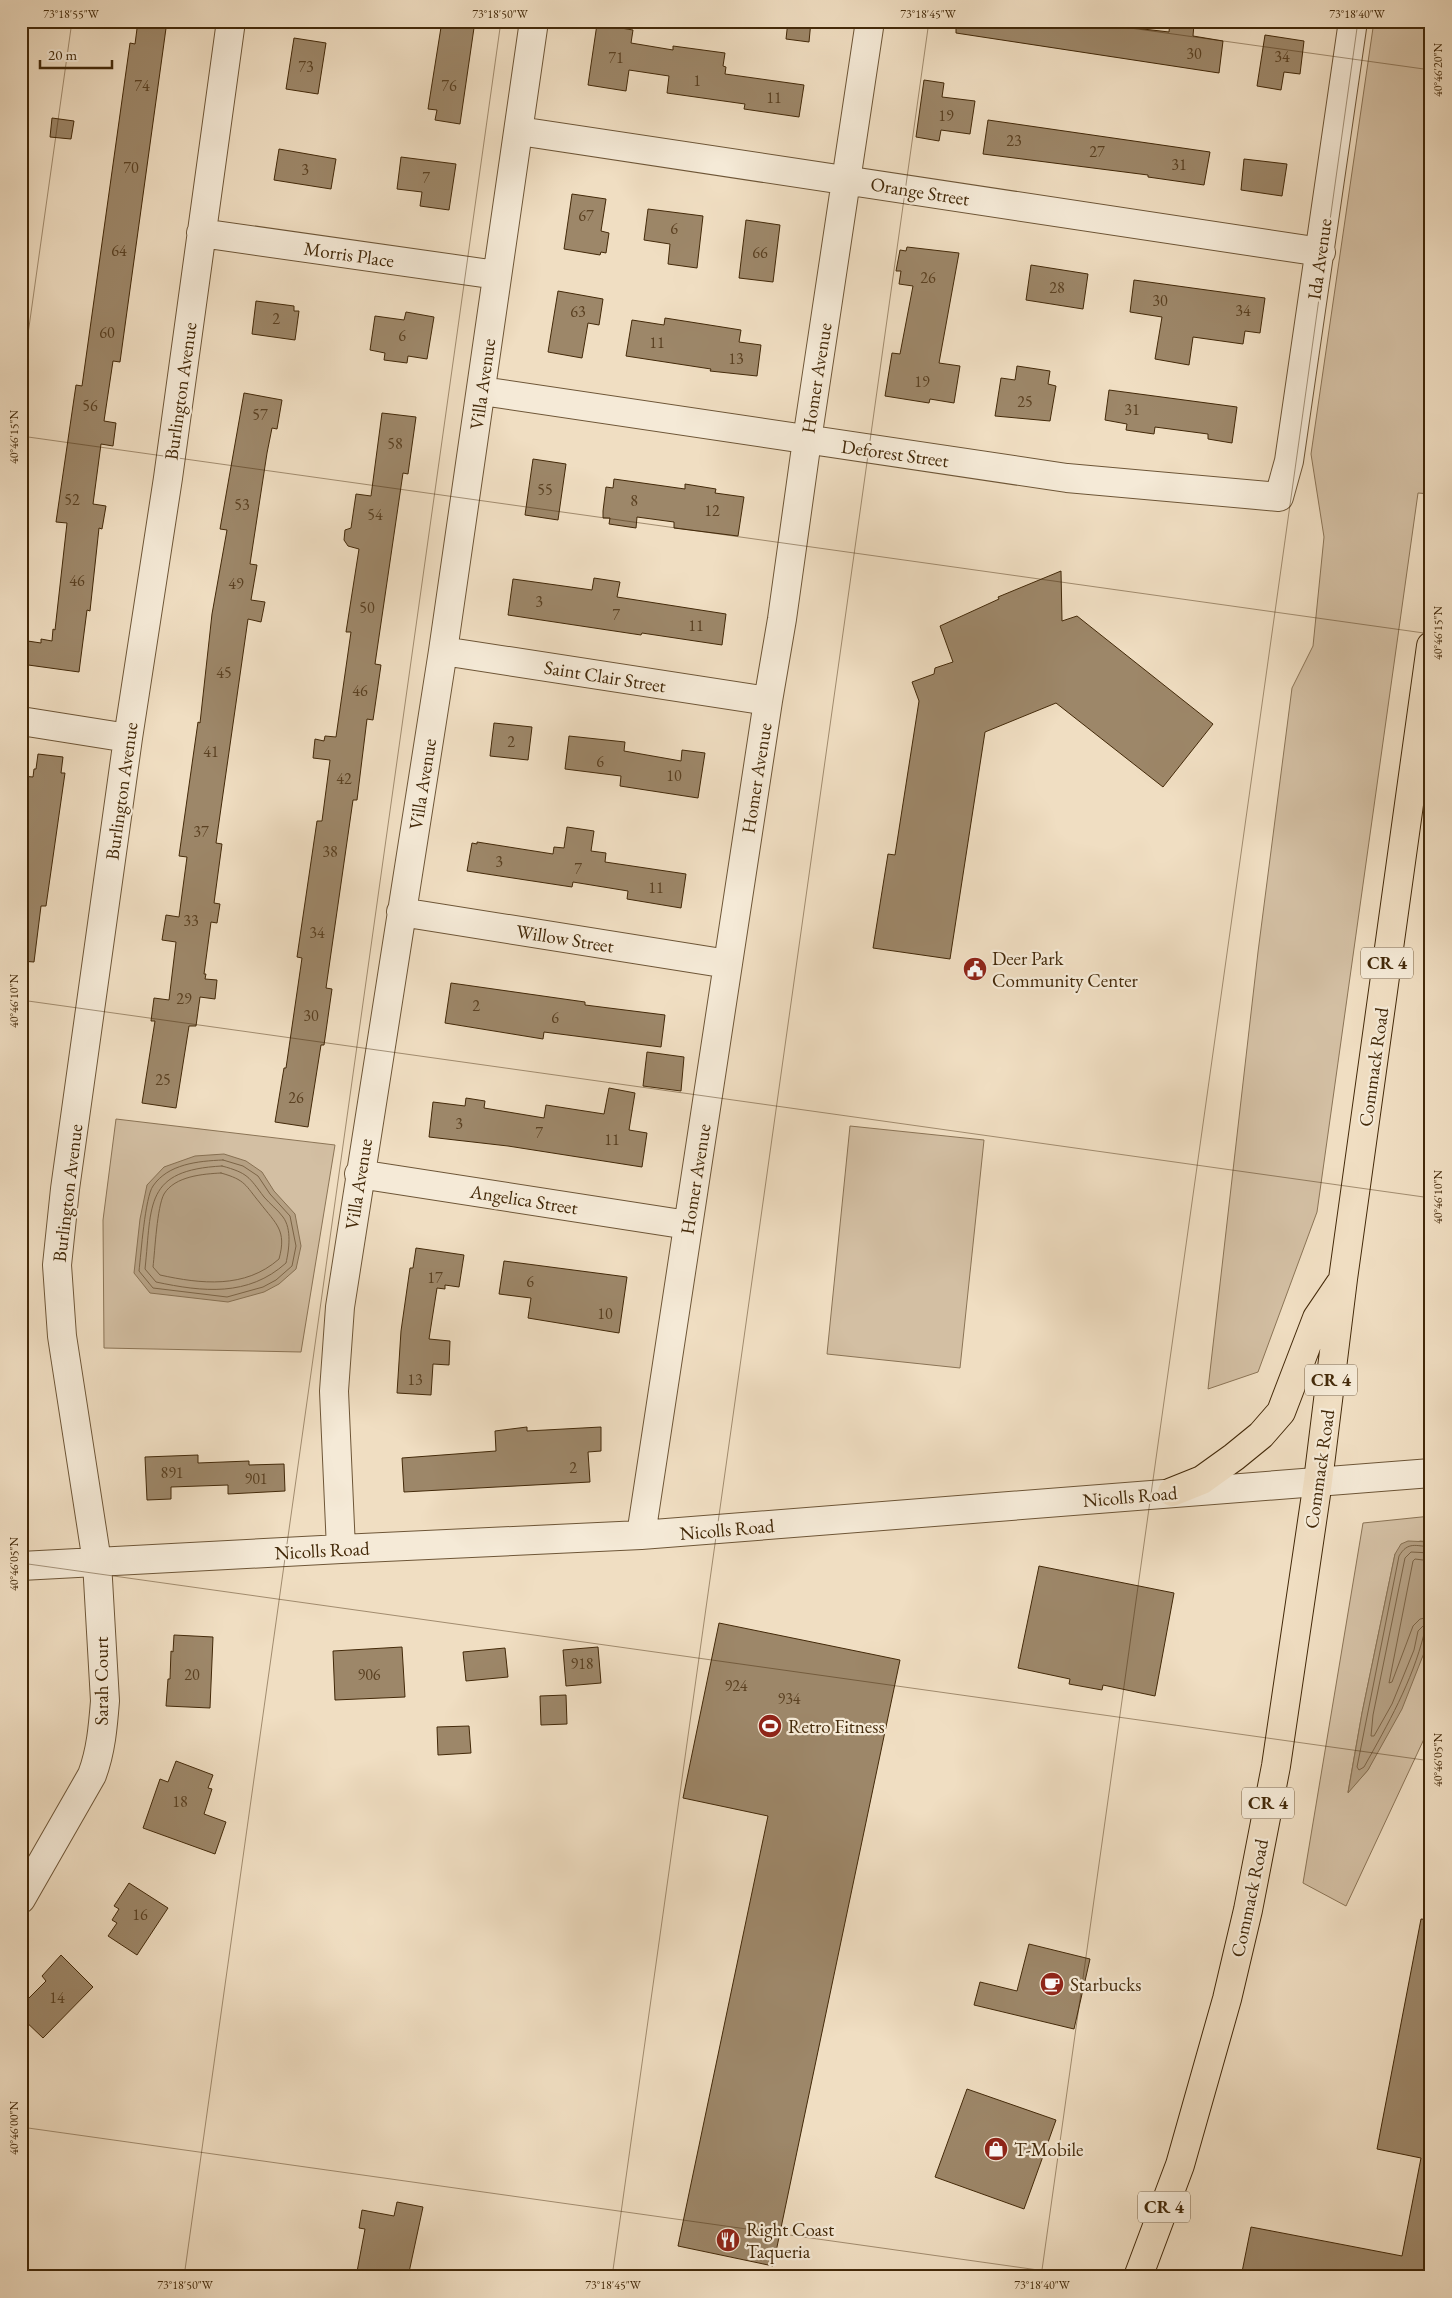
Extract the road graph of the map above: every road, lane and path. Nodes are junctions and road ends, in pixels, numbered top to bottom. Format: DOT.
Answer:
graph roads {
  1 [pos="231,21"];
  2 [pos="534,21"];
  3 [pos="870,21"];
  4 [pos="1353,21"];
  5 [pos="519,132"];
  6 [pos="846,180"];
  7 [pos="201,232"];
  8 [pos="1321,252"];
  9 [pos="497,274"];
  10 [pos="482,391"];
  11 [pos="806,440"];
  12 [pos="1279,496"];
  13 [pos="1431,646"];
  14 [pos="443,651"];
  15 [pos="768,701"];
  16 [pos="21,721"];
  17 [pos="128,738"];
  18 [pos="401,912"];
  19 [pos="728,964"];
  20 [pos="359,1174"];
  21 [pos="688,1225"];
  22 [pos="1343,1279"];
  23 [pos="1431,1473"];
  24 [pos="1318,1481"];
  25 [pos="1172,1492"];
  26 [pos="641,1535"];
  27 [pos="341,1549"];
  28 [pos="97,1562"];
  29 [pos="21,1566"];
  30 [pos="21,1899"];
  31 [pos="1138,2277"];
  1 -- 7 [label="street, Burlington Avenue"];
  2 -- 5 [label="street, Villa Avenue"];
  3 -- 6 [label="street, Homer Avenue"];
  4 -- 8 [label="street, Ida Avenue"];
  5 -- 6 [label="street, Orange Street"];
  5 -- 9 [label="street, Villa Avenue"];
  6 -- 8 [label="street, Orange Street"];
  6 -- 11 [label="street, Homer Avenue"];
  7 -- 9 [label="street, Morris Place"];
  7 -- 17 [label="street, Burlington Avenue"];
  8 -- 12 [label="street, Ida Avenue"];
  9 -- 10 [label="street, Villa Avenue"];
  10 -- 11 [label="street, Deforest Street"];
  10 -- 14 [label="street, Villa Avenue"];
  11 -- 12 [label="street, Deforest Street"];
  11 -- 15 [label="street, Homer Avenue"];
  13 -- 22 [label="main road, Commack Road / CR 4"];
  14 -- 15 [label="street, Saint Clair Street"];
  14 -- 18 [label="street, Villa Avenue"];
  15 -- 19 [label="street, Homer Avenue"];
  16 -- 17 [label="street"];
  17 -- 28 [label="street, Burlington Avenue"];
  18 -- 19 [label="street, Willow Street"];
  18 -- 20 [label="street, Villa Avenue"];
  19 -- 21 [label="street, Homer Avenue"];
  20 -- 21 [label="street, Angelica Street"];
  20 -- 27 [label="street, Villa Avenue"];
  21 -- 26 [label="street, Homer Avenue"];
  22 -- 24 [label="main road, Commack Road / CR 4"];
  22 -- 25 [label="main road"];
  23 -- 24 [label="street, Nicolls Road"];
  24 -- 25 [label="street, Nicolls Road"];
  24 -- 31 [label="main road, Commack Road / CR 4"];
  25 -- 26 [label="street, Nicolls Road"];
  26 -- 27 [label="street, Nicolls Road"];
  27 -- 28 [label="street, Nicolls Road"];
  28 -- 29 [label="street, Nicolls Road"];
  28 -- 30 [label="street, Sarah Court"];
}
